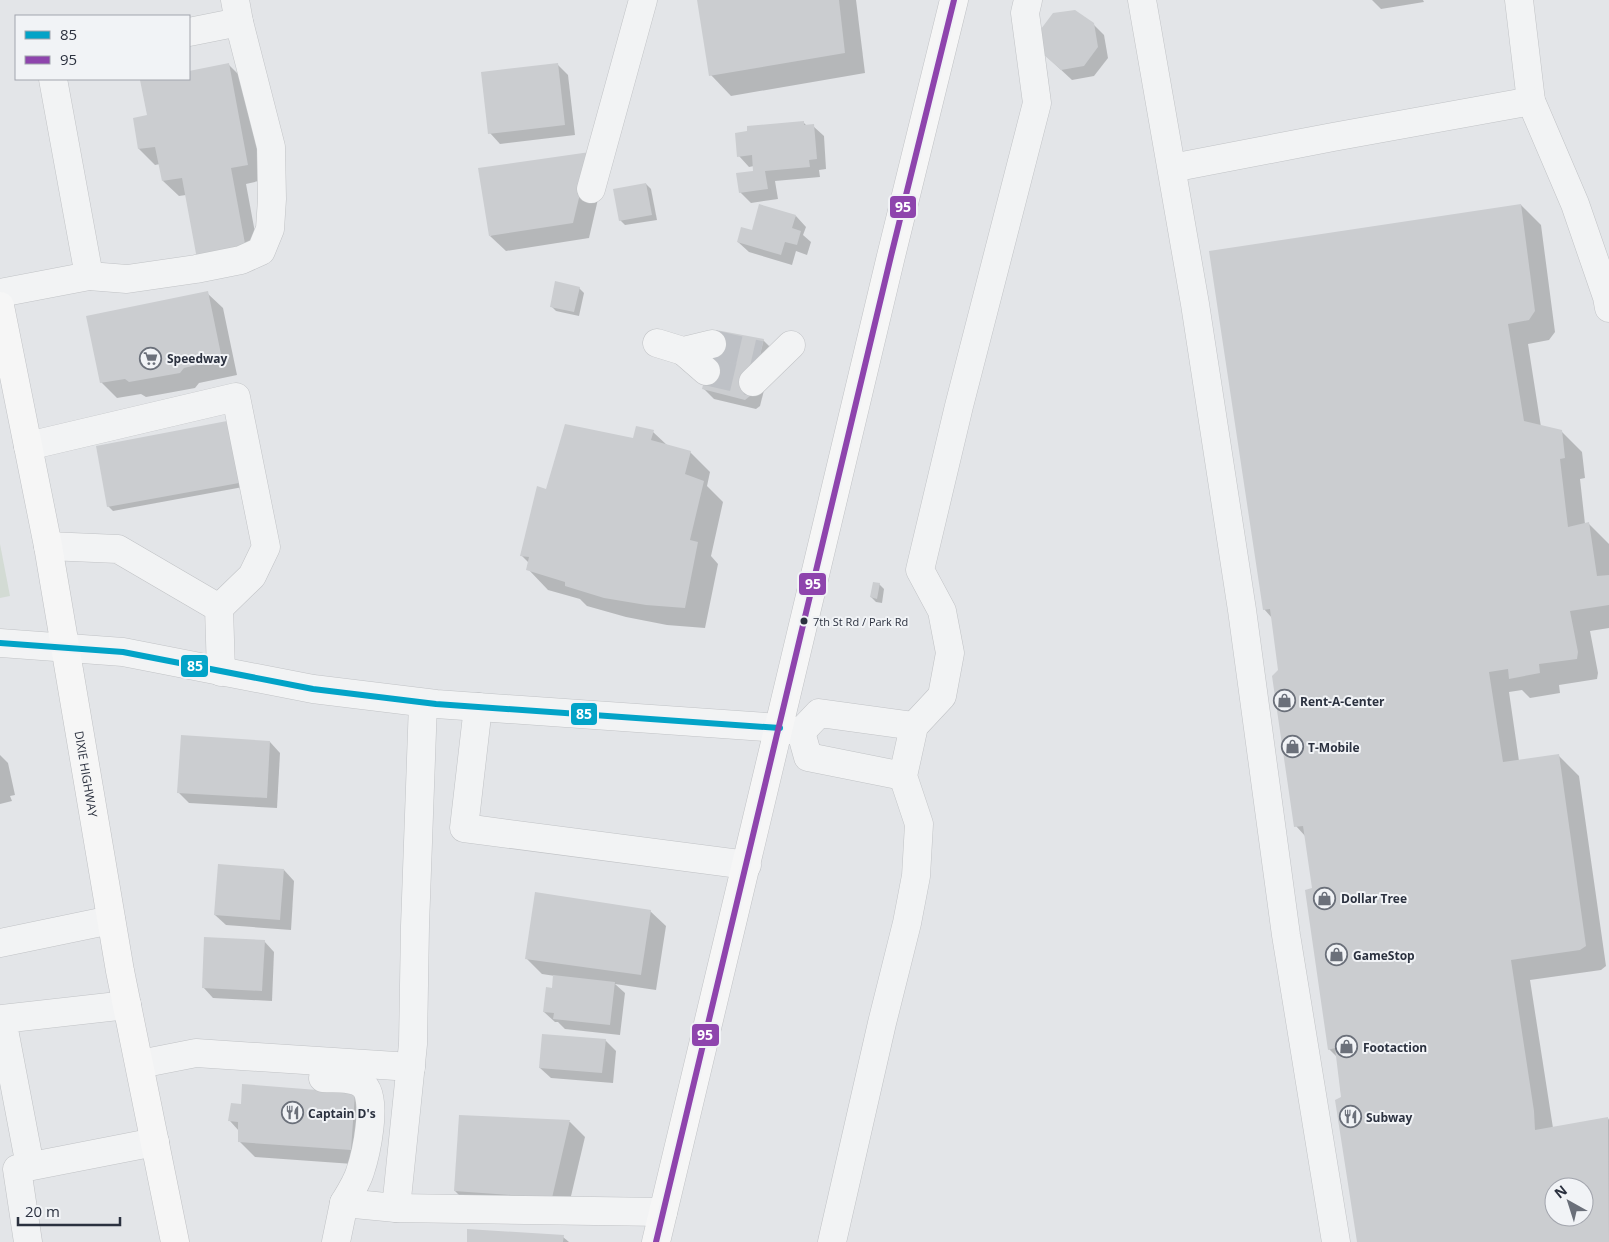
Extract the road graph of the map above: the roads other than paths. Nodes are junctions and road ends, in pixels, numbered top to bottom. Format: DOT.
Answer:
graph roads {
  1 [pos="643,0"];
  2 [pos="954,0"];
  3 [pos="1028,0"];
  4 [pos="1142,0"];
  5 [pos="1519,0"];
  6 [pos="237,11"];
  7 [pos="190,32"];
  8 [pos="53,80"];
  9 [pos="1530,101"];
  10 [pos="1172,168"];
  11 [pos="591,189"];
  12 [pos="89,276"];
  13 [pos="0,293"];
  14 [pos="0,306"];
  15 [pos="1609,308"];
  16 [pos="657,343"];
  17 [pos="712,344"];
  18 [pos="683,351"];
  19 [pos="760,355"];
  20 [pos="706,371"];
  21 [pos="753,382"];
  22 [pos="28,446"];
  23 [pos="48,546"];
  24 [pos="219,608"];
  25 [pos="0,642"];
  26 [pos="66,649"];
  27 [pos="221,672"];
  28 [pos="423,703"];
  29 [pos="478,707"];
  30 [pos="914,726"];
  31 [pos="790,730"];
  32 [pos="903,776"];
  33 [pos="747,865"];
  34 [pos="111,920"];
  35 [pos="0,943"];
  36 [pos="127,1005"];
  37 [pos="1,1019"];
  38 [pos="244,1055"];
  39 [pos="140,1064"];
  40 [pos="411,1067"];
  41 [pos="155,1142"];
  42 [pos="16,1169"];
  43 [pos="344,1203"];
  44 [pos="396,1208"];
  45 [pos="663,1212"];
  46 [pos="28,1242"];
  47 [pos="175,1242"];
  48 [pos="336,1242"];
  49 [pos="656,1242"];
  50 [pos="832,1242"];
  51 [pos="1336,1242"];
  1 -- 11 [label="street"];
  2 -- 31 [label="main road"];
  3 -- 30 [label="street"];
  4 -- 10 [label="street"];
  5 -- 9 [label="street"];
  6 -- 7 [label="street"];
  6 -- 12 [label="street"];
  8 -- 12 [label="street"];
  9 -- 10 [label="street"];
  9 -- 15 [label="street"];
  10 -- 51 [label="street"];
  12 -- 13 [label="street"];
  14 -- 22 [label="main road, DIXIE HIGHWAY"];
  16 -- 18 [label="street"];
  17 -- 18 [label="street"];
  18 -- 20 [label="street"];
  19 -- 21 [label="street"];
  22 -- 23 [label="main road, DIXIE HIGHWAY"];
  22 -- 24 [label="street"];
  23 -- 24 [label="street"];
  23 -- 26 [label="main road, DIXIE HIGHWAY"];
  24 -- 27 [label="street"];
  25 -- 26 [label="street"];
  26 -- 27 [label="street"];
  26 -- 34 [label="main road, DIXIE HIGHWAY"];
  27 -- 28 [label="street"];
  28 -- 29 [label="street"];
  28 -- 40 [label="street"];
  29 -- 31 [label="street"];
  29 -- 33 [label="street"];
  30 -- 31 [label="street"];
  30 -- 32 [label="street"];
  31 -- 32 [label="street"];
  31 -- 33 [label="main road"];
  32 -- 50 [label="street"];
  33 -- 45 [label="main road"];
  34 -- 35 [label="street"];
  34 -- 36 [label="main road, DIXIE HIGHWAY"];
  36 -- 37 [label="street"];
  36 -- 39 [label="main road, DIXIE HIGHWAY"];
  37 -- 42 [label="street"];
  38 -- 39 [label="street"];
  38 -- 40 [label="street"];
  38 -- 43 [label="street"];
  39 -- 41 [label="main road, DIXIE HIGHWAY"];
  40 -- 44 [label="street"];
  41 -- 42 [label="street"];
  41 -- 47 [label="main road, DIXIE HIGHWAY"];
  42 -- 46 [label="street"];
  43 -- 44 [label="street"];
  43 -- 48 [label="street"];
  44 -- 45 [label="street"];
  45 -- 49 [label="main road"];
}
